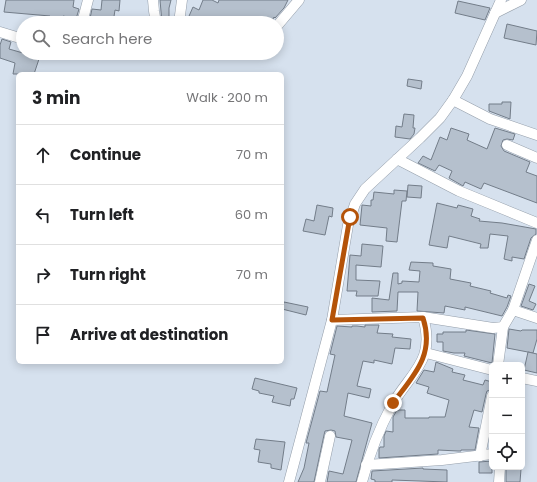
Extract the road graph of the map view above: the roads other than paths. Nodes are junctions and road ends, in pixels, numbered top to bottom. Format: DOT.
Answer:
graph roads {
  1 [pos="88,0"];
  2 [pos="153,0"];
  3 [pos="182,0"];
  4 [pos="299,0"];
  5 [pos="501,0"];
  6 [pos="521,0"];
  7 [pos="495,13"];
  8 [pos="84,16"];
  9 [pos="155,16"];
  10 [pos="180,16"];
  11 [pos="284,18"];
  12 [pos="0,32"];
  13 [pos="16,37"];
  14 [pos="453,100"];
  15 [pos="537,135"];
  16 [pos="507,145"];
  17 [pos="537,158"];
  18 [pos="397,159"];
  19 [pos="537,223"];
  20 [pos="537,240"];
  21 [pos="513,310"];
  22 [pos="423,318"];
  23 [pos="537,318"];
  24 [pos="332,320"];
  25 [pos="503,327"];
  26 [pos="426,353"];
  27 [pos="498,362"];
  28 [pos="489,369"];
  29 [pos="525,379"];
  30 [pos="537,382"];
  31 [pos="492,398"];
  32 [pos="330,436"];
  33 [pos="489,454"];
  34 [pos="480,456"];
  35 [pos="366,465"];
  36 [pos="500,470"];
  37 [pos="289,482"];
  38 [pos="320,482"];
  39 [pos="362,482"];
  40 [pos="499,482"];
  1 -- 8 [label="street"];
  2 -- 9 [label="street"];
  3 -- 10 [label="street"];
  4 -- 11 [label="street"];
  5 -- 7 [label="street"];
  6 -- 7 [label="street"];
  7 -- 14 [label="street"];
  12 -- 13 [label="street"];
  14 -- 15 [label="street"];
  14 -- 18 [label="street"];
  16 -- 17 [label="street"];
  18 -- 19 [label="street"];
  18 -- 24 [label="street"];
  20 -- 21 [label="street"];
  21 -- 23 [label="street"];
  21 -- 25 [label="street"];
  22 -- 24 [label="street"];
  22 -- 25 [label="street"];
  22 -- 26 [label="street"];
  24 -- 37 [label="street"];
  25 -- 27 [label="street"];
  26 -- 28 [label="street"];
  26 -- 35 [label="street"];
  29 -- 30 [label="street"];
  31 -- 34 [label="street"];
  32 -- 38 [label="street"];
  33 -- 34 [label="street"];
  34 -- 35 [label="street"];
  35 -- 39 [label="street"];
  36 -- 40 [label="street"];
}
